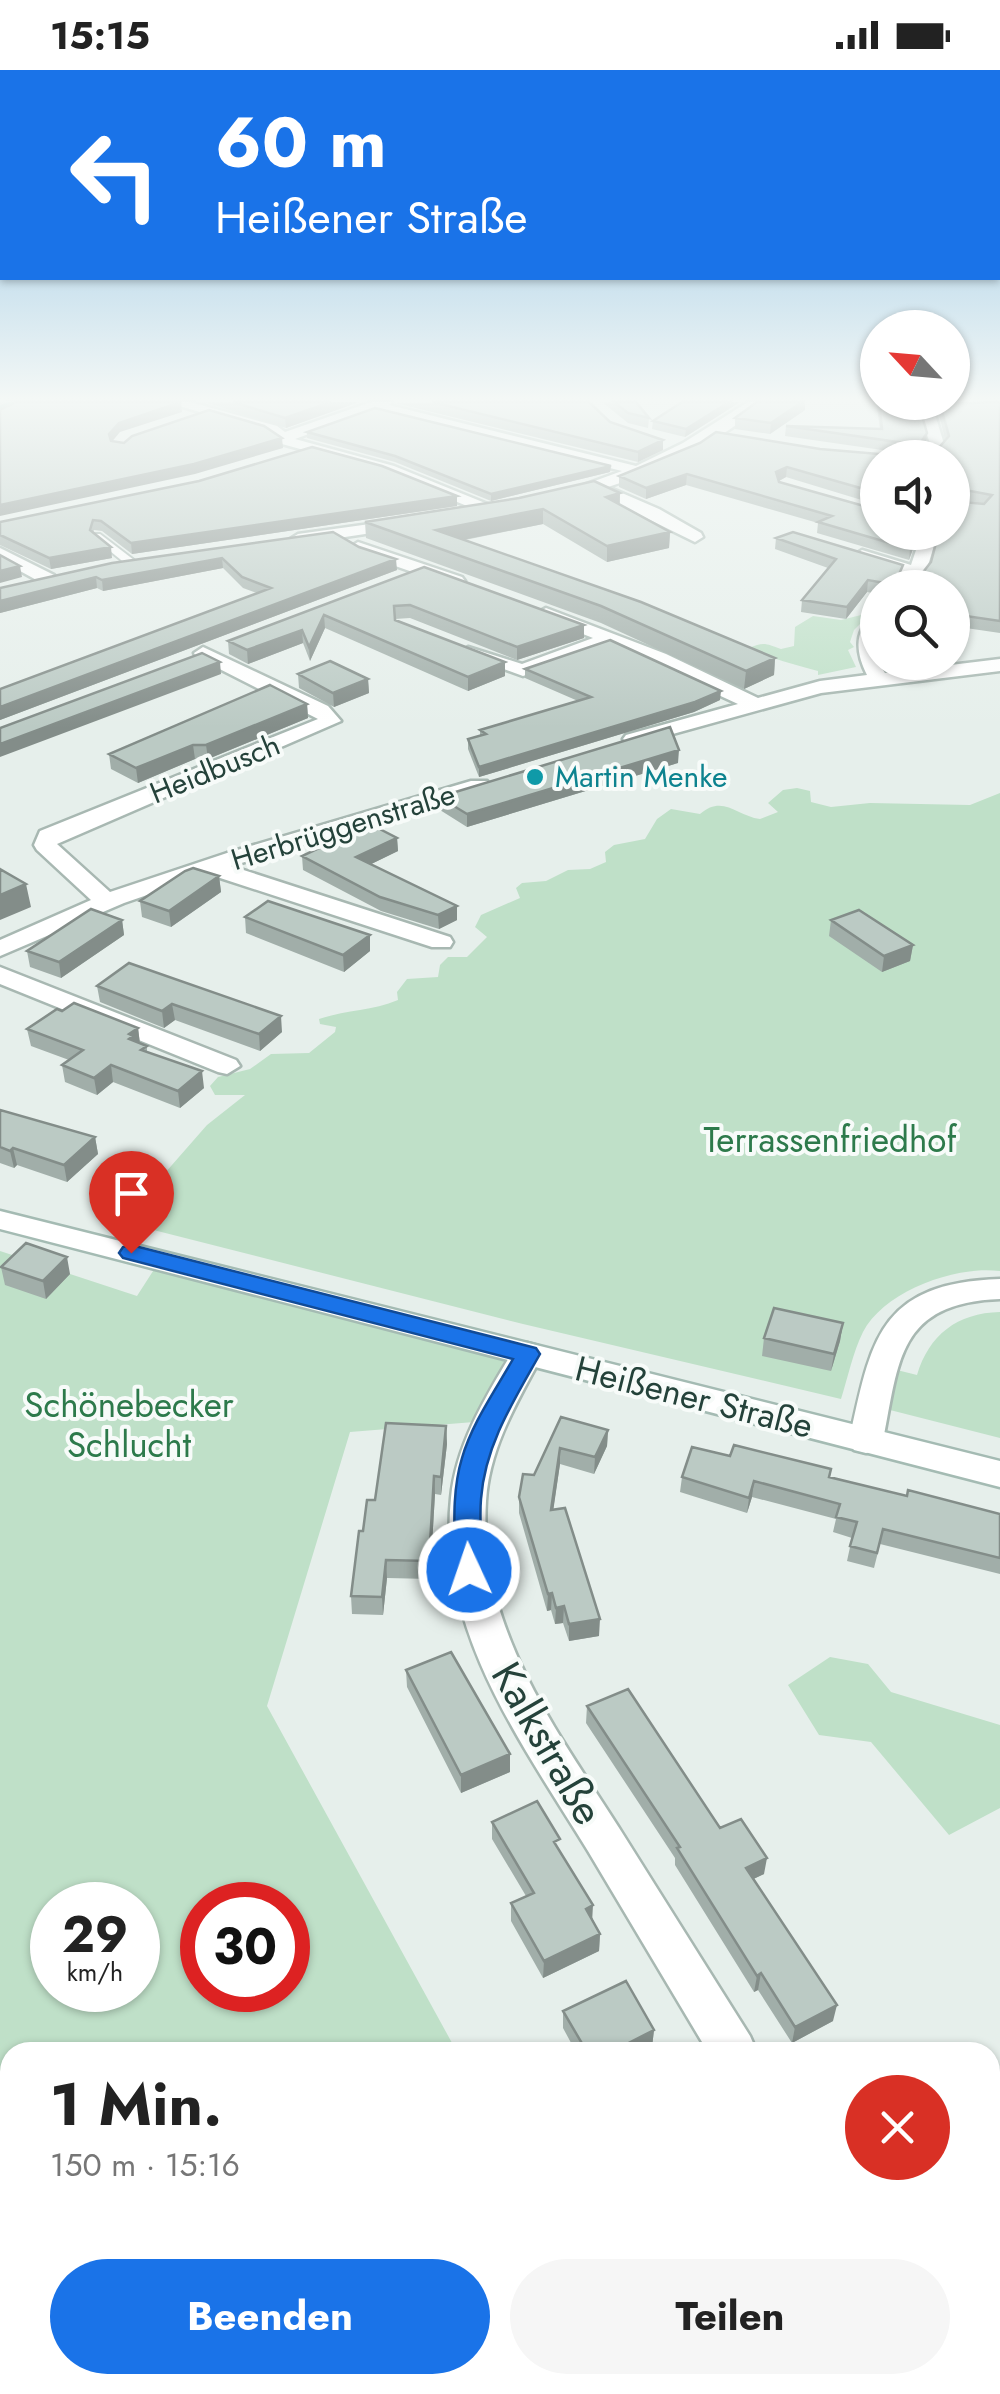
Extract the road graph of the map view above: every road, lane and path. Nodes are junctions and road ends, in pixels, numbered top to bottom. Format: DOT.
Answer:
graph roads {
  1 [pos="487,510"];
  2 [pos="649,510"];
  3 [pos="458,515"];
  4 [pos="427,520"];
  5 [pos="338,534"];
  6 [pos="97,536"];
  7 [pos="695,536"];
  8 [pos="283,541"];
  9 [pos="0,552"];
  10 [pos="851,552"];
  11 [pos="138,561"];
  12 [pos="100,568"];
  13 [pos="424,570"];
  14 [pos="890,570"];
  15 [pos="387,584"];
  16 [pos="20,586"];
  17 [pos="480,590"];
  18 [pos="525,605"];
  19 [pos="612,638"];
  20 [pos="450,646"];
  21 [pos="204,653"];
  22 [pos="1000,666"];
  23 [pos="970,669"];
  24 [pos="873,680"];
  25 [pos="754,704"];
  26 [pos="604,748"];
  27 [pos="492,782"];
  28 [pos="210,867"];
  29 [pos="106,901"];
  30 [pos="441,942"];
  31 [pos="0,950"];
  32 [pos="0,975"];
  33 [pos="227,1066"];
  34 [pos="0,1220"];
  35 [pos="1000,1289"];
  36 [pos="528,1354"];
  37 [pos="866,1441"];
  38 [pos="1000,1474"];
  39 [pos="728,2042"];
  1 -- 3 [label="street"];
  2 -- 7 [label="street"];
  4 -- 5 [label="street"];
  5 -- 8 [label="street"];
  5 -- 13 [label="street"];
  6 -- 11 [label="lane"];
  9 -- 16 [label="street"];
  10 -- 14 [label="street"];
  11 -- 12 [label="street"];
  13 -- 15 [label="street"];
  13 -- 17 [label="street"];
  18 -- 19 [label="street"];
  19 -- 20 [label="street"];
  19 -- 25 [label="street"];
  21 -- 29 [label="street, Heidbusch"];
  22 -- 23 [label="street"];
  24 -- 25 [label="street"];
  25 -- 26 [label="street"];
  27 -- 28 [label="street, Herbrüggenstraße"];
  28 -- 29 [label="street, Herbrüggenstraße"];
  28 -- 30 [label="street, Herbrüggenstraße"];
  29 -- 31 [label="street, Herbrüggenstraße"];
  32 -- 33 [label="street"];
  34 -- 36 [label="street, Heißener Straße"];
  35 -- 37 [label="street"];
  36 -- 37 [label="street, Heißener Straße"];
  36 -- 39 [label="street, Kalkstraße"];
  37 -- 38 [label="street, Heißener Straße"];
}
